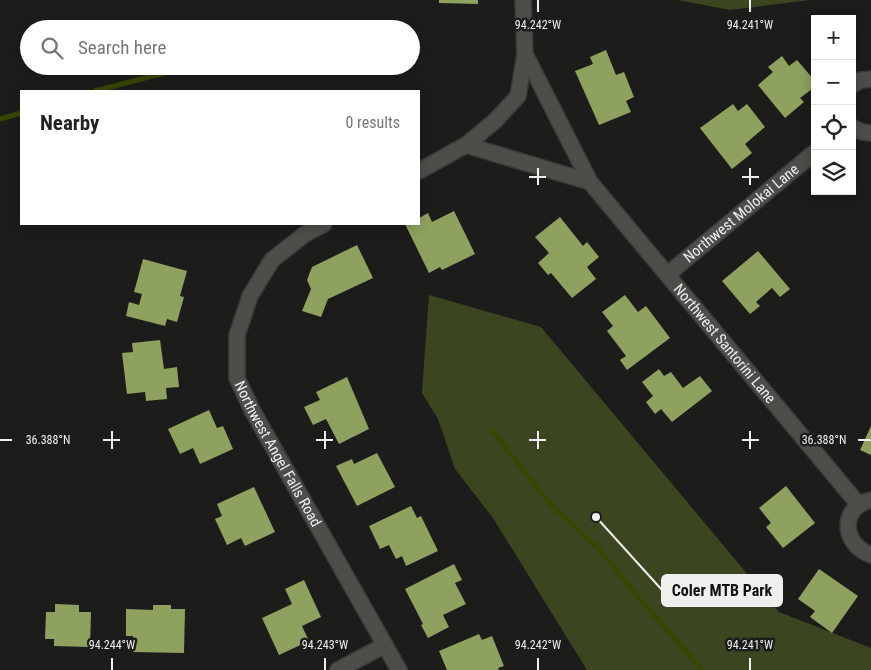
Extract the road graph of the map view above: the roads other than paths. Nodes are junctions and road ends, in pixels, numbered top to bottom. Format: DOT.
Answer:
graph roads {
  1 [pos="523,0"];
  2 [pos="525,54"];
  3 [pos="871,79"];
  4 [pos="856,82"];
  5 [pos="856,129"];
  6 [pos="871,133"];
  7 [pos="466,145"];
  8 [pos="811,155"];
  9 [pos="420,170"];
  10 [pos="590,182"];
  11 [pos="322,225"];
  12 [pos="668,274"];
  13 [pos="865,502"];
  14 [pos="871,555"];
  15 [pos="385,645"];
  16 [pos="338,670"];
  17 [pos="398,670"];
  1 -- 2 [label="street"];
  2 -- 7 [label="street"];
  2 -- 10 [label="street, Northwest Santorini Lane"];
  3 -- 4 [label="street"];
  5 -- 6 [label="street"];
  7 -- 9 [label="street"];
  7 -- 10 [label="street"];
  8 -- 12 [label="street, Northwest Molokai Lane"];
  10 -- 12 [label="street, Northwest Santorini Lane"];
  11 -- 15 [label="street, Northwest Angel Falls Road"];
  12 -- 13 [label="street, Northwest Santorini Lane"];
  13 -- 14 [label="street, Northwest Santorini Lane"];
  15 -- 16 [label="street"];
  15 -- 17 [label="street, Northwest Angel Falls Road"];
}
